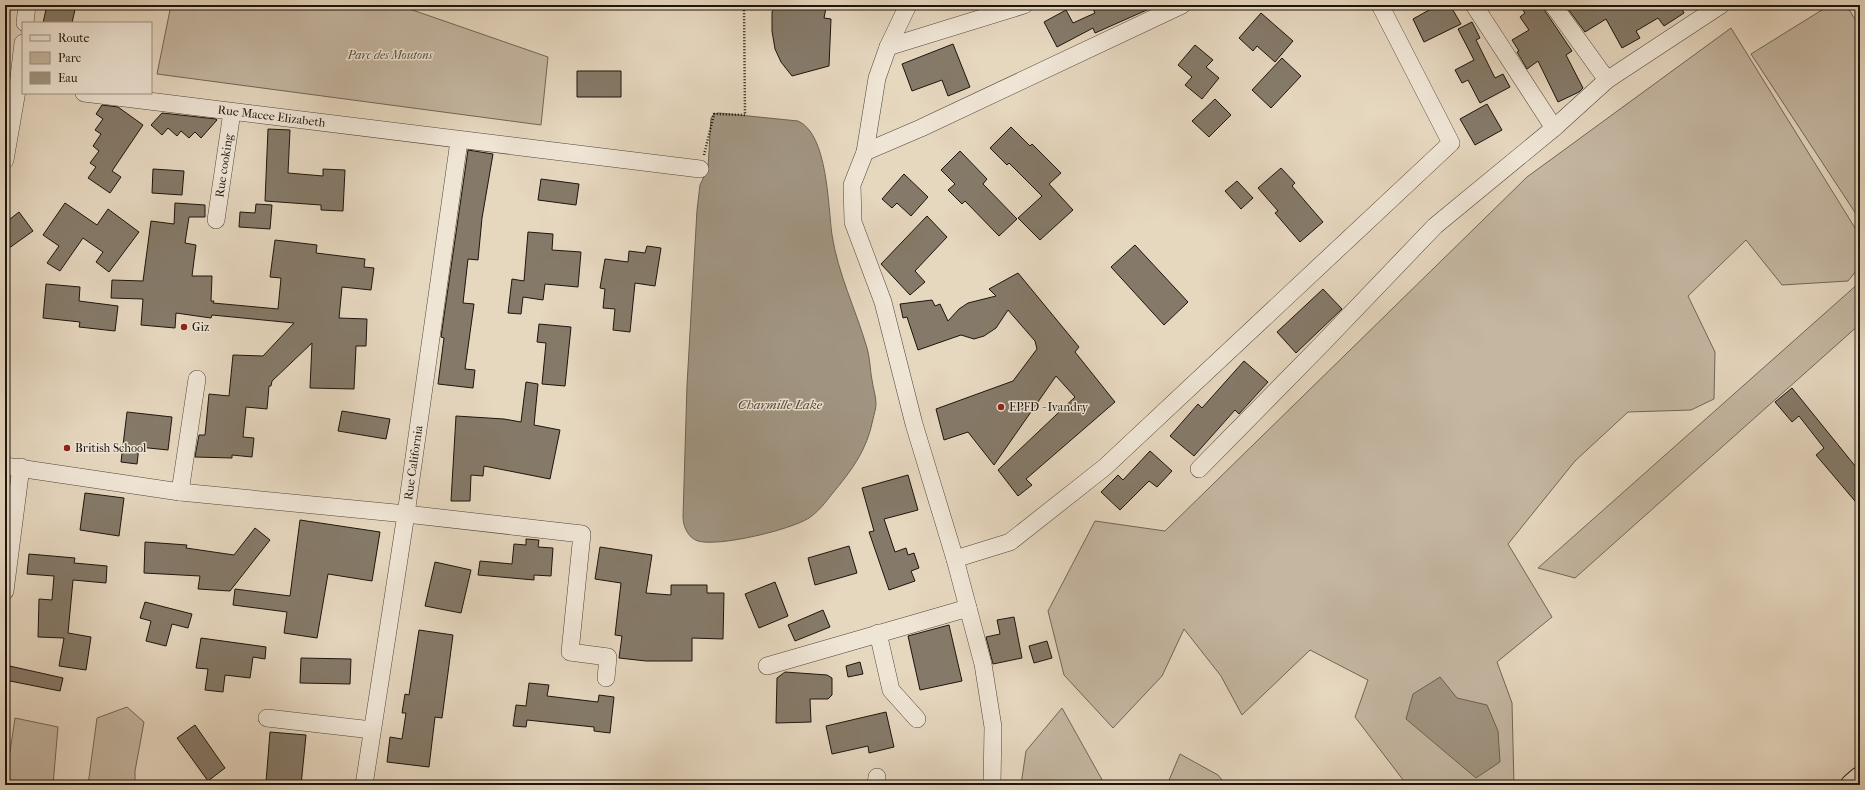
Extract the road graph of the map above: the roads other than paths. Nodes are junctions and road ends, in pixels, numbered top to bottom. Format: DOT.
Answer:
graph roads {
  1 [pos="27,5"];
  2 [pos="908,5"];
  3 [pos="1024,5"];
  4 [pos="1182,5"];
  5 [pos="1380,5"];
  6 [pos="1474,5"];
  7 [pos="1553,5"];
  8 [pos="1712,7"];
  9 [pos="25,22"];
  10 [pos="888,47"];
  11 [pos="22,48"];
  12 [pos="1607,80"];
  13 [pos="15,84"];
  14 [pos="92,94"];
  15 [pos="232,112"];
  16 [pos="1554,128"];
  17 [pos="459,141"];
  18 [pos="865,152"];
  19 [pos="5,160"];
  20 [pos="700,169"];
  21 [pos="216,220"];
  22 [pos="197,379"];
  23 [pos="13,466"];
  24 [pos="1199,469"];
  25 [pos="180,492"];
  26 [pos="406,514"];
  27 [pos="955,559"];
  28 [pos="5,591"];
  29 [pos="968,608"];
  30 [pos="878,632"];
  31 [pos="766,666"];
  32 [pos="606,678"];
  33 [pos="267,718"];
  34 [pos="917,718"];
  35 [pos="372,730"];
  36 [pos="1860,778"];
  37 [pos="364,785"];
  38 [pos="992,785"];
  39 [pos="1852,785"];
  1 -- 9 [label="street"];
  2 -- 10 [label="street"];
  3 -- 10 [label="street"];
  4 -- 18 [label="street"];
  5 -- 27 [label="street"];
  6 -- 16 [label="street"];
  7 -- 12 [label="street"];
  8 -- 12 [label="street"];
  10 -- 18 [label="street"];
  11 -- 13 [label="street"];
  12 -- 16 [label="street"];
  13 -- 19 [label="street"];
  14 -- 15 [label="street, Rue Macee Elizabeth"];
  15 -- 17 [label="street, Rue Macee Elizabeth"];
  15 -- 21 [label="street, Rue cooking"];
  16 -- 24 [label="street"];
  17 -- 20 [label="street, Rue Macee Elizabeth"];
  17 -- 26 [label="street, Rue California"];
  18 -- 27 [label="street"];
  22 -- 25 [label="street"];
  23 -- 25 [label="street"];
  23 -- 28 [label="street"];
  25 -- 26 [label="street"];
  26 -- 32 [label="street"];
  26 -- 35 [label="street, Rue California"];
  27 -- 29 [label="street"];
  29 -- 30 [label="street"];
  29 -- 38 [label="street"];
  30 -- 31 [label="street"];
  30 -- 34 [label="street"];
  33 -- 35 [label="street"];
  35 -- 37 [label="street, Rue California"];
  36 -- 39 [label="main road"];
}
